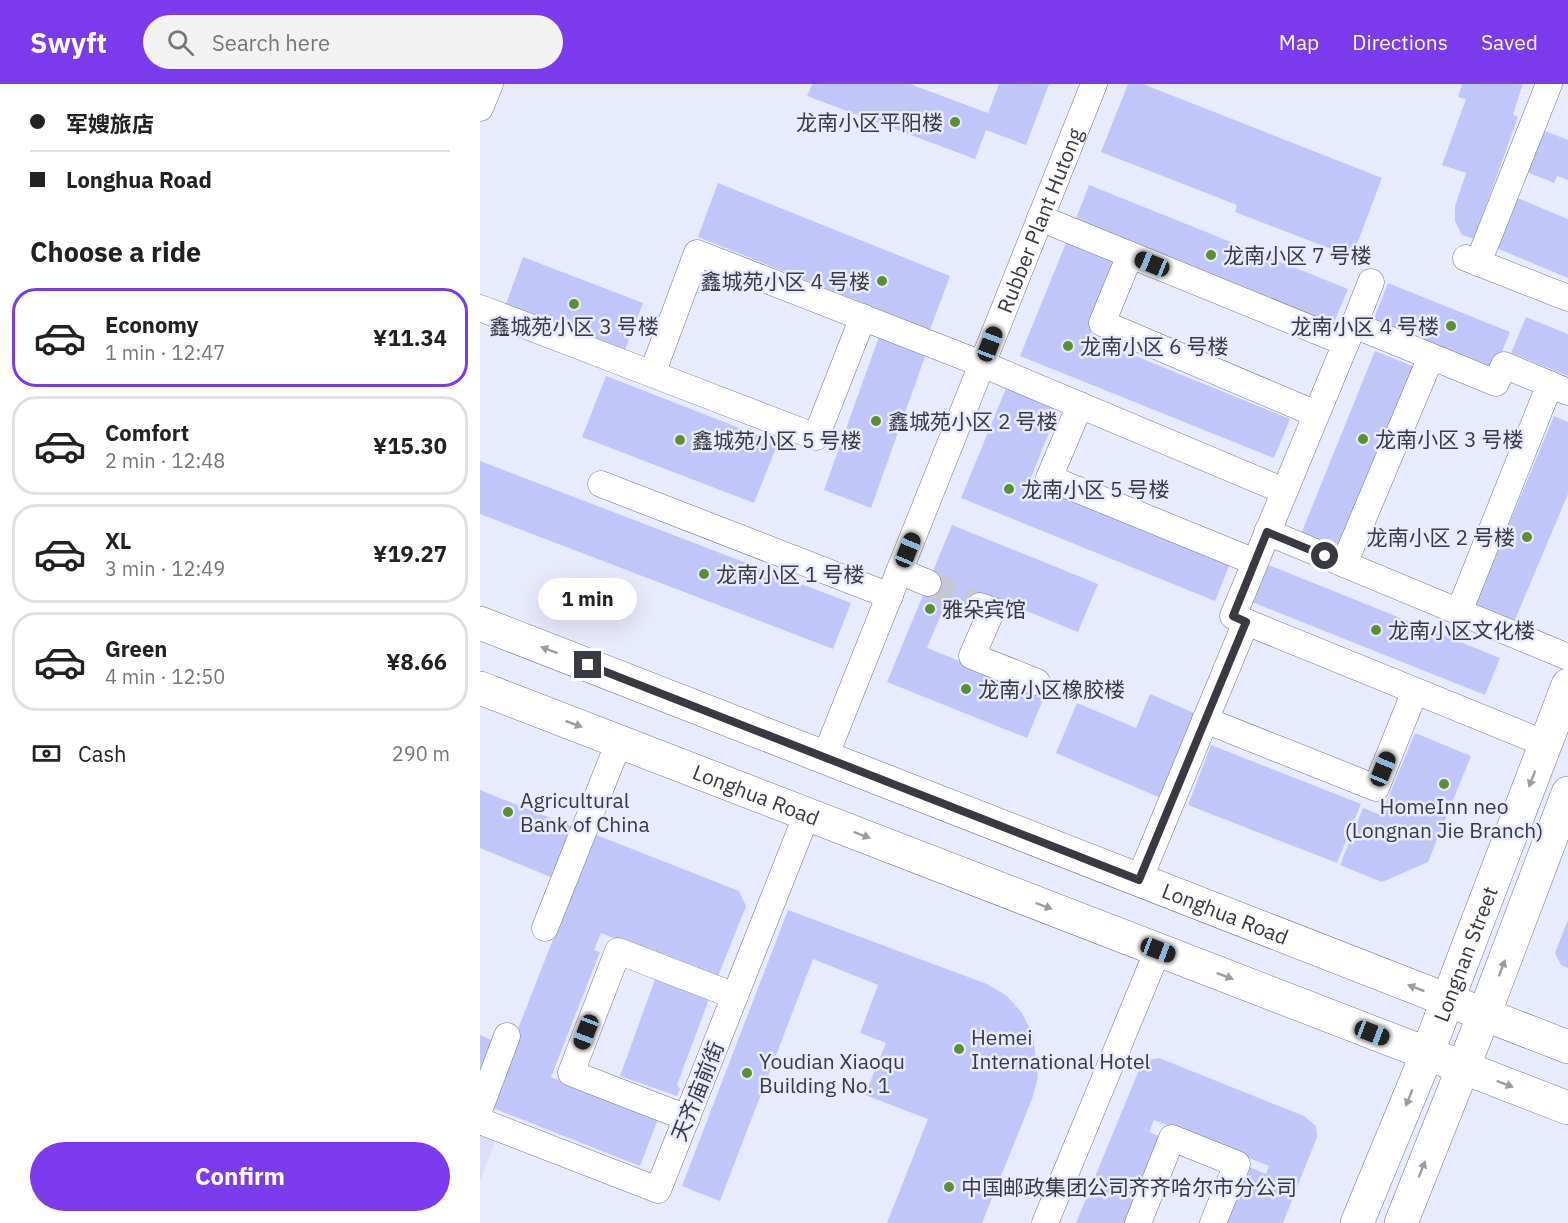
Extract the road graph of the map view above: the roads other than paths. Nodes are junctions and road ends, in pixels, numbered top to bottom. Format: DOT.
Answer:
graph roads {
  1 [pos="490,84"];
  2 [pos="1094,84"];
  3 [pos="1549,84"];
  4 [pos="480,108"];
  5 [pos="1040,218"];
  6 [pos="1130,255"];
  7 [pos="1371,282"];
  8 [pos="1568,298"];
  9 [pos="480,308"];
  10 [pos="863,318"];
  11 [pos="1350,334"];
  12 [pos="1431,357"];
  13 [pos="982,364"];
  14 [pos="651,374"];
  15 [pos="1559,388"];
  16 [pos="1080,405"];
  17 [pos="1316,414"];
  18 [pos="601,483"];
  19 [pos="1284,491"];
  20 [pos="1267,532"];
  21 [pos="1255,562"];
  22 [pos="1344,564"];
  23 [pos="899,571"];
  24 [pos="928,583"];
  25 [pos="890,596"];
  26 [pos="980,606"];
  27 [pos="1460,612"];
  28 [pos="1246,622"];
  29 [pos="480,623"];
  30 [pos="1568,657"];
  31 [pos="1037,682"];
  32 [pos="1568,685"];
  33 [pos="480,688"];
  34 [pos="1415,691"];
  35 [pos="1205,720"];
  36 [pos="620,742"];
  37 [pos="1546,744"];
  38 [pos="825,757"];
  39 [pos="807,814"];
  40 [pos="1564,814"];
  41 [pos="1139,880"];
  42 [pos="545,928"];
  43 [pos="1158,950"];
  44 [pos="735,996"];
  45 [pos="1448,1000"];
  46 [pos="1485,1014"];
  47 [pos="507,1036"];
  48 [pos="1568,1047"];
  49 [pos="1427,1054"];
  50 [pos="1463,1068"];
  51 [pos="480,1107"];
  52 [pos="1568,1108"];
  53 [pos="687,1118"];
  54 [pos="480,1121"];
  55 [pos="1045,1223"];
  56 [pos="1138,1223"];
  57 [pos="1213,1223"];
  58 [pos="1357,1223"];
  59 [pos="1401,1223"];
  1 -- 4 [label="street"];
  2 -- 5 [label="street, Rubber Plant Hutong"];
  3 -- 8 [label="street"];
  5 -- 6 [label="street"];
  5 -- 13 [label="street, Rubber Plant Hutong"];
  6 -- 11 [label="street"];
  6 -- 17 [label="street"];
  7 -- 11 [label="street"];
  9 -- 14 [label="street"];
  10 -- 13 [label="street"];
  10 -- 14 [label="street"];
  10 -- 14 [label="street"];
  11 -- 12 [label="street"];
  11 -- 17 [label="street"];
  12 -- 15 [label="street"];
  12 -- 22 [label="street"];
  13 -- 16 [label="street"];
  13 -- 23 [label="street, Rubber Plant Hutong"];
  15 -- 27 [label="street"];
  16 -- 19 [label="street"];
  16 -- 21 [label="street"];
  17 -- 19 [label="street"];
  18 -- 25 [label="street"];
  19 -- 20 [label="street"];
  20 -- 21 [label="street"];
  20 -- 22 [label="street"];
  21 -- 28 [label="street"];
  22 -- 27 [label="street"];
  23 -- 24 [label="street"];
  23 -- 25 [label="street, Rubber Plant Hutong"];
  25 -- 38 [label="street, Rubber Plant Hutong"];
  26 -- 31 [label="street"];
  27 -- 30 [label="street"];
  28 -- 34 [label="street"];
  28 -- 35 [label="street"];
  38 -- 29 [label="main road, Longhua Road, one-way"];
  32 -- 37 [label="main road, Longnan Street"];
  33 -- 36 [label="main road, Longhua Road, one-way"];
  34 -- 35 [label="street"];
  34 -- 37 [label="street"];
  35 -- 41 [label="street"];
  36 -- 39 [label="main road, Longhua Road"];
  36 -- 42 [label="street"];
  37 -- 45 [label="main road, Longnan Street, one-way"];
  38 -- 41 [label="main road, Longhua Road"];
  39 -- 43 [label="main road, Longhua Road, one-way"];
  39 -- 44 [label="street, 天齐庙前街"];
  46 -- 40 [label="main road, Longnan Street, one-way"];
  45 -- 41 [label="main road, Longhua Road, one-way"];
  43 -- 49 [label="main road, Longhua Road, one-way"];
  43 -- 55 [label="street"];
  44 -- 53 [label="street, 天齐庙前街"];
  44 -- 53 [label="street"];
  45 -- 46 [label="main road, Longhua Road"];
  45 -- 49 [label="main road, Longnan Street"];
  46 -- 48 [label="main road, Longhua Road"];
  46 -- 50 [label="main road, Longnan Street"];
  47 -- 51 [label="street"];
  49 -- 50 [label="main road, Longhua Road"];
  49 -- 58 [label="main road, Longnan Street, one-way"];
  50 -- 52 [label="main road, Longhua Road, one-way"];
  59 -- 50 [label="main road, Longnan Street, one-way"];
  53 -- 54 [label="street, 天齐庙前街"];
  56 -- 57 [label="street"];
}
